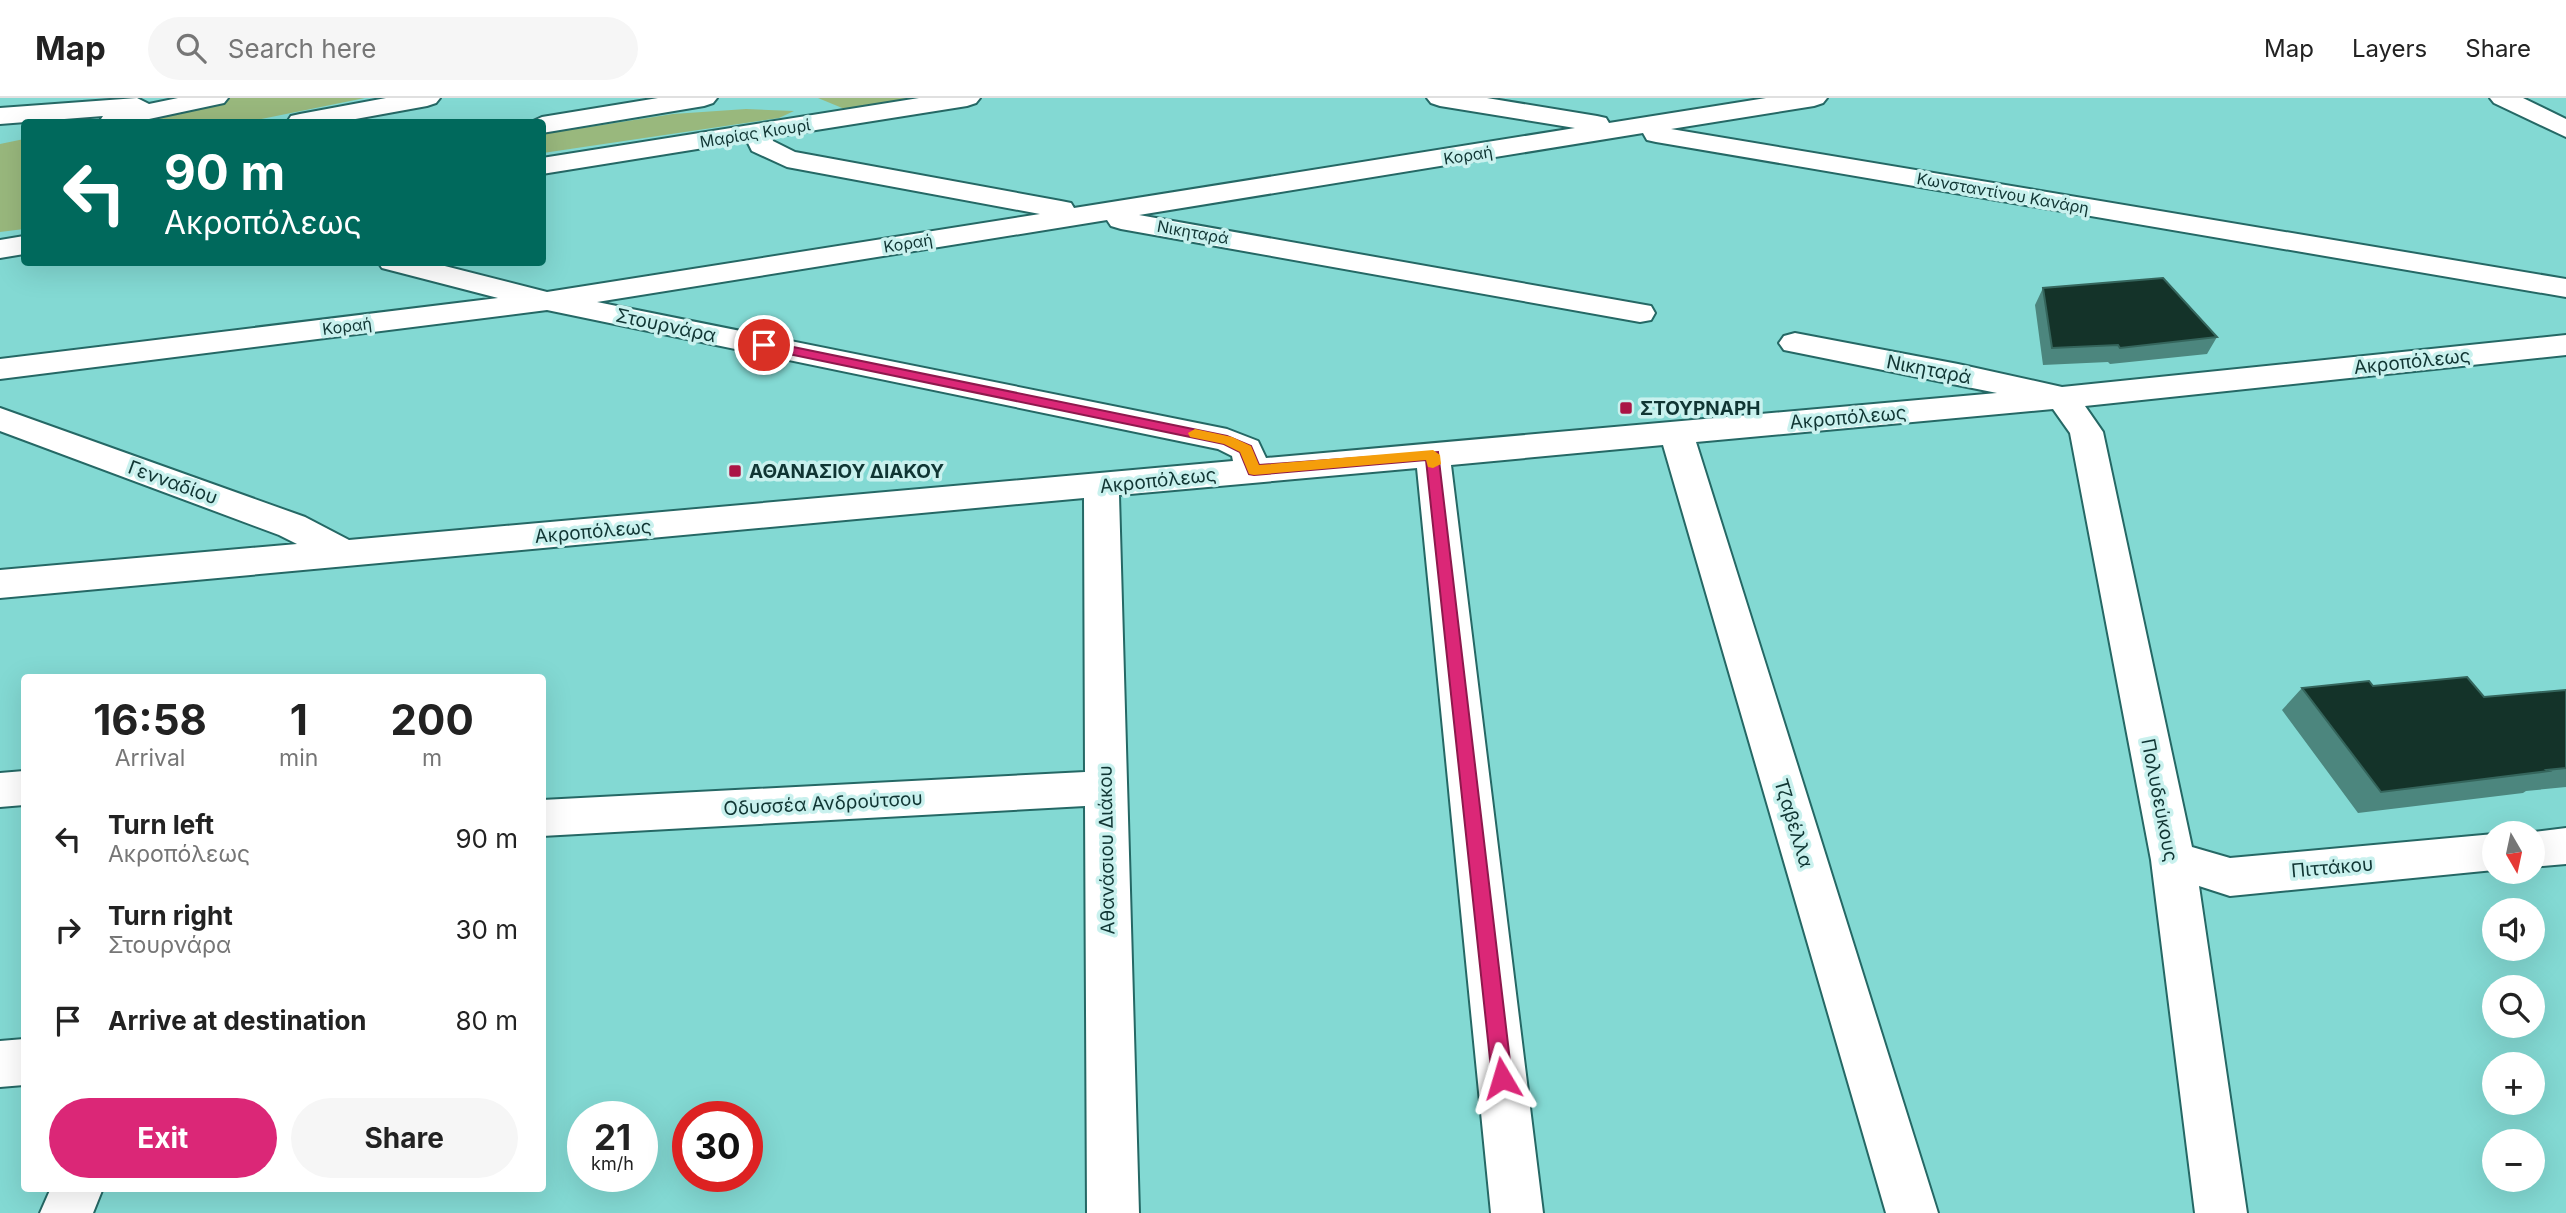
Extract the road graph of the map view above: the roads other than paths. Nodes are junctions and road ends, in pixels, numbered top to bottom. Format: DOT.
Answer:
graph roads {
  1 [pos="215,98"];
  2 [pos="427,98"];
  3 [pos="704,98"];
  4 [pos="967,98"];
  5 [pos="1440,98"];
  6 [pos="1814,98"];
  7 [pos="2503,98"];
  8 [pos="649,103"];
  9 [pos="137,106"];
  10 [pos="862,107"];
  11 [pos="0,116"];
  12 [pos="103,119"];
  13 [pos="316,119"];
  14 [pos="546,123"];
  15 [pos="2566,129"];
  16 [pos="1628,130"];
  17 [pos="758,134"];
  18 [pos="21,138"];
  19 [pos="0,142"];
  20 [pos="546,165"];
  21 [pos="1091,214"];
  22 [pos="21,246"];
  23 [pos="0,249"];
  24 [pos="407,266"];
  25 [pos="2566,288"];
  26 [pos="547,301"];
  27 [pos="1640,313"];
  28 [pos="1795,343"];
  29 [pos="2566,345"];
  30 [pos="0,369"];
  31 [pos="2062,398"];
  32 [pos="0,419"];
  33 [pos="1676,433"];
  34 [pos="1433,455"];
  35 [pos="1254,471"];
  36 [pos="1101,486"];
  37 [pos="343,552"];
  38 [pos="0,584"];
  39 [pos="21,788"];
  40 [pos="1104,788"];
  41 [pos="0,790"];
  42 [pos="546,818"];
  43 [pos="2566,846"];
  44 [pos="2545,848"];
  45 [pos="2482,853"];
  46 [pos="2173,860"];
  47 [pos="21,1062"];
  48 [pos="0,1064"];
  49 [pos="76,1192"];
  50 [pos="66,1213"];
  51 [pos="1112,1213"];
  52 [pos="1517,1213"];
  53 [pos="1912,1213"];
  54 [pos="2221,1213"];
  1 -- 9 [label="street"];
  2 -- 13 [label="street"];
  3 -- 8 [label="street"];
  4 -- 10 [label="street, Μαρίας Κιουρί"];
  5 -- 16 [label="street, Κωνσταντίνου Κανάρη"];
  6 -- 16 [label="street, Κοραή"];
  7 -- 15 [label="street"];
  8 -- 14 [label="street"];
  9 -- 11 [label="street"];
  9 -- 12 [label="street"];
  10 -- 17 [label="street, Μαρίας Κιουρί"];
  16 -- 21 [label="street, Κοραή"];
  16 -- 25 [label="street, Κωνσταντίνου Κανάρη"];
  17 -- 20 [label="street, Μαρίας Κιουρί"];
  17 -- 21 [label="street, Νικηταρά"];
  18 -- 19 [label="street"];
  21 -- 26 [label="street, Κοραή"];
  21 -- 27 [label="street, Νικηταρά"];
  22 -- 23 [label="street"];
  24 -- 26 [label="street, Στουρνάρα"];
  26 -- 30 [label="street, Κοραή"];
  26 -- 35 [label="street, Στουρνάρα"];
  28 -- 31 [label="street, Νικηταρά"];
  29 -- 31 [label="street, Ακροπόλεως"];
  31 -- 33 [label="street, Ακροπόλεως"];
  31 -- 46 [label="street, Πολυδεύκους"];
  32 -- 37 [label="street, Γενναδίου"];
  33 -- 34 [label="street, Ακροπόλεως"];
  33 -- 53 [label="street, Τζαβέλλα"];
  34 -- 35 [label="street, Ακροπόλεως"];
  34 -- 52 [label="street"];
  35 -- 36 [label="street, Ακροπόλεως"];
  36 -- 37 [label="street, Ακροπόλεως"];
  36 -- 40 [label="street, Αθανάσιου Διάκου"];
  37 -- 38 [label="street, Ακροπόλεως"];
  39 -- 41 [label="street"];
  40 -- 42 [label="street, Οδυσσέα Ανδρούτσου"];
  40 -- 51 [label="street, Αθανάσιου Διάκου"];
  43 -- 44 [label="street"];
  45 -- 46 [label="street, Πιττάκου"];
  46 -- 54 [label="street, Πολυδεύκους"];
  47 -- 48 [label="street"];
  49 -- 50 [label="street"];
}
